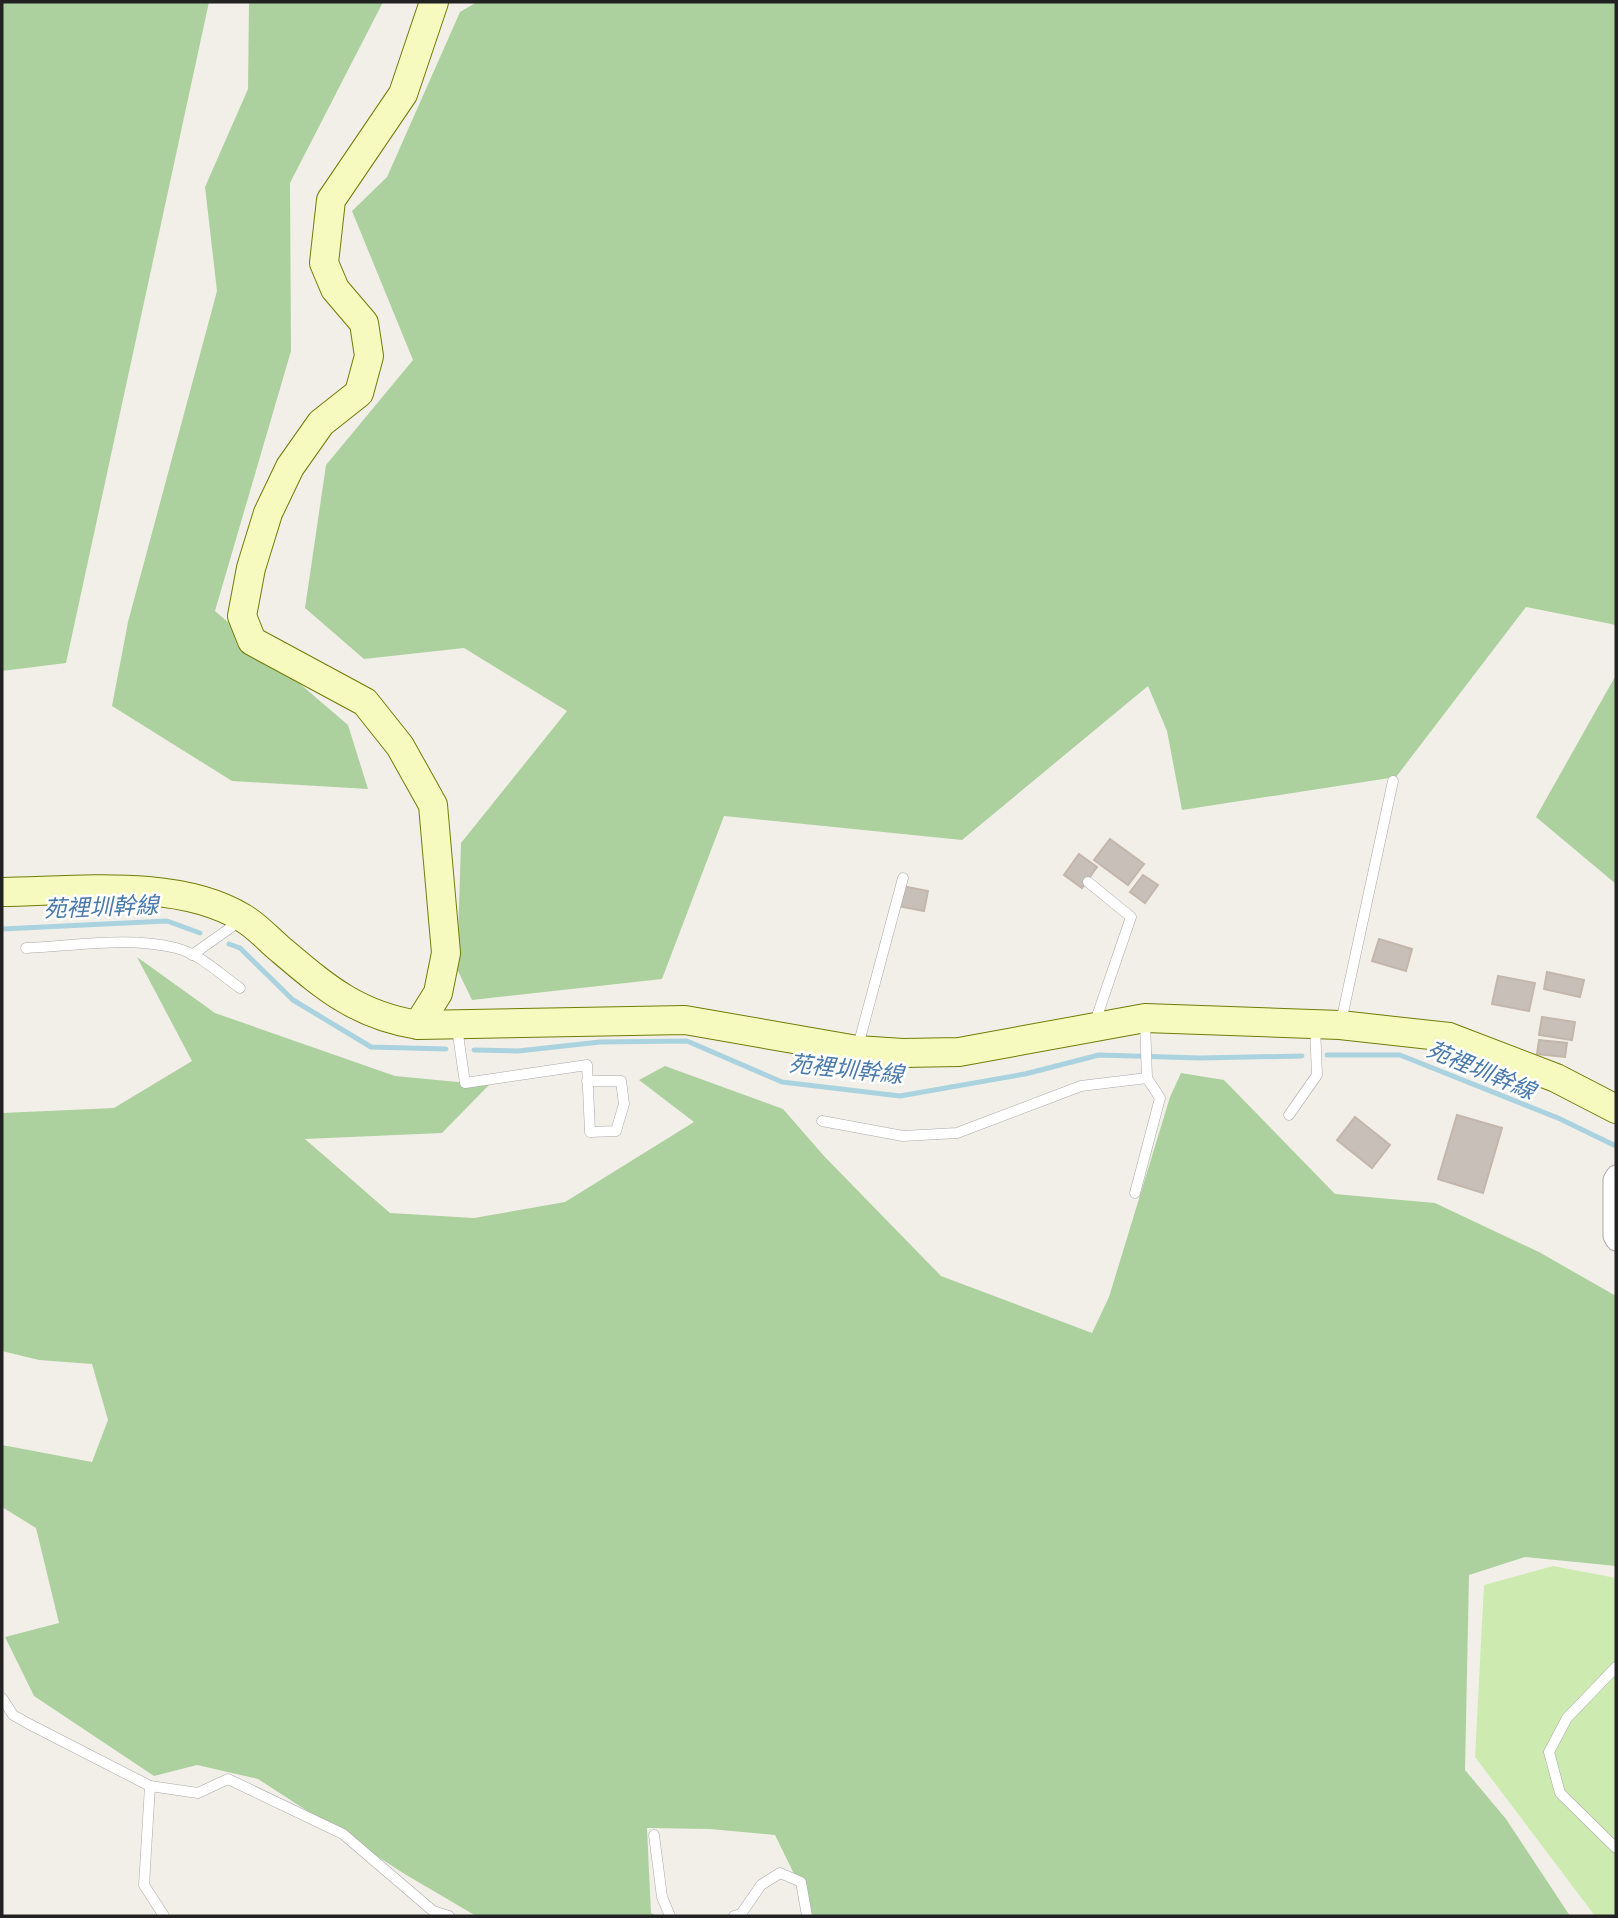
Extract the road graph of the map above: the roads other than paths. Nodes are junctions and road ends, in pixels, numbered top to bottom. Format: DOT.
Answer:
graph roads {
  1 [pos="434,2"];
  2 [pos="1394,781"];
  3 [pos="903,878"];
  4 [pos="1088,882"];
  5 [pos="2,892"];
  6 [pos="243,918"];
  7 [pos="26,948"];
  8 [pos="192,955"];
  9 [pos="240,988"];
  10 [pos="1145,1018"];
  11 [pos="457,1024"];
  12 [pos="418,1025"];
  13 [pos="1094,1025"];
  14 [pos="1328,1025"];
  15 [pos="857,1050"];
  16 [pos="1147,1078"];
  17 [pos="587,1081"];
  18 [pos="1616,1109"];
  19 [pos="1289,1115"];
  20 [pos="822,1121"];
  21 [pos="1616,1175"];
  22 [pos="1135,1193"];
  23 [pos="1616,1241"];
  24 [pos="1616,1667"];
  25 [pos="2,1699"];
  26 [pos="150,1786"];
  27 [pos="654,1835"];
  28 [pos="1616,1848"];
  29 [pos="164,1916"];
  30 [pos="449,1916"];
  31 [pos="670,1916"];
  32 [pos="734,1916"];
  33 [pos="807,1916"];
  1 -- 12 [label="street"];
  2 -- 14 [label="lane"];
  3 -- 15 [label="lane"];
  4 -- 13 [label="lane"];
  5 -- 6 [label="street"];
  6 -- 8 [label="lane"];
  6 -- 12 [label="street"];
  7 -- 8 [label="lane"];
  8 -- 9 [label="lane"];
  10 -- 13 [label="street"];
  10 -- 14 [label="street"];
  10 -- 16 [label="lane"];
  11 -- 12 [label="street"];
  11 -- 15 [label="street"];
  11 -- 17 [label="lane"];
  13 -- 15 [label="street"];
  14 -- 18 [label="street"];
  14 -- 19 [label="lane"];
  16 -- 20 [label="lane"];
  16 -- 22 [label="lane"];
  17 -- 17 [label="lane"];
  21 -- 23 [label="street"];
  24 -- 28 [label="lane"];
  25 -- 26 [label="lane"];
  26 -- 29 [label="lane"];
  26 -- 30 [label="lane"];
  27 -- 31 [label="lane"];
  32 -- 33 [label="lane"];
}
